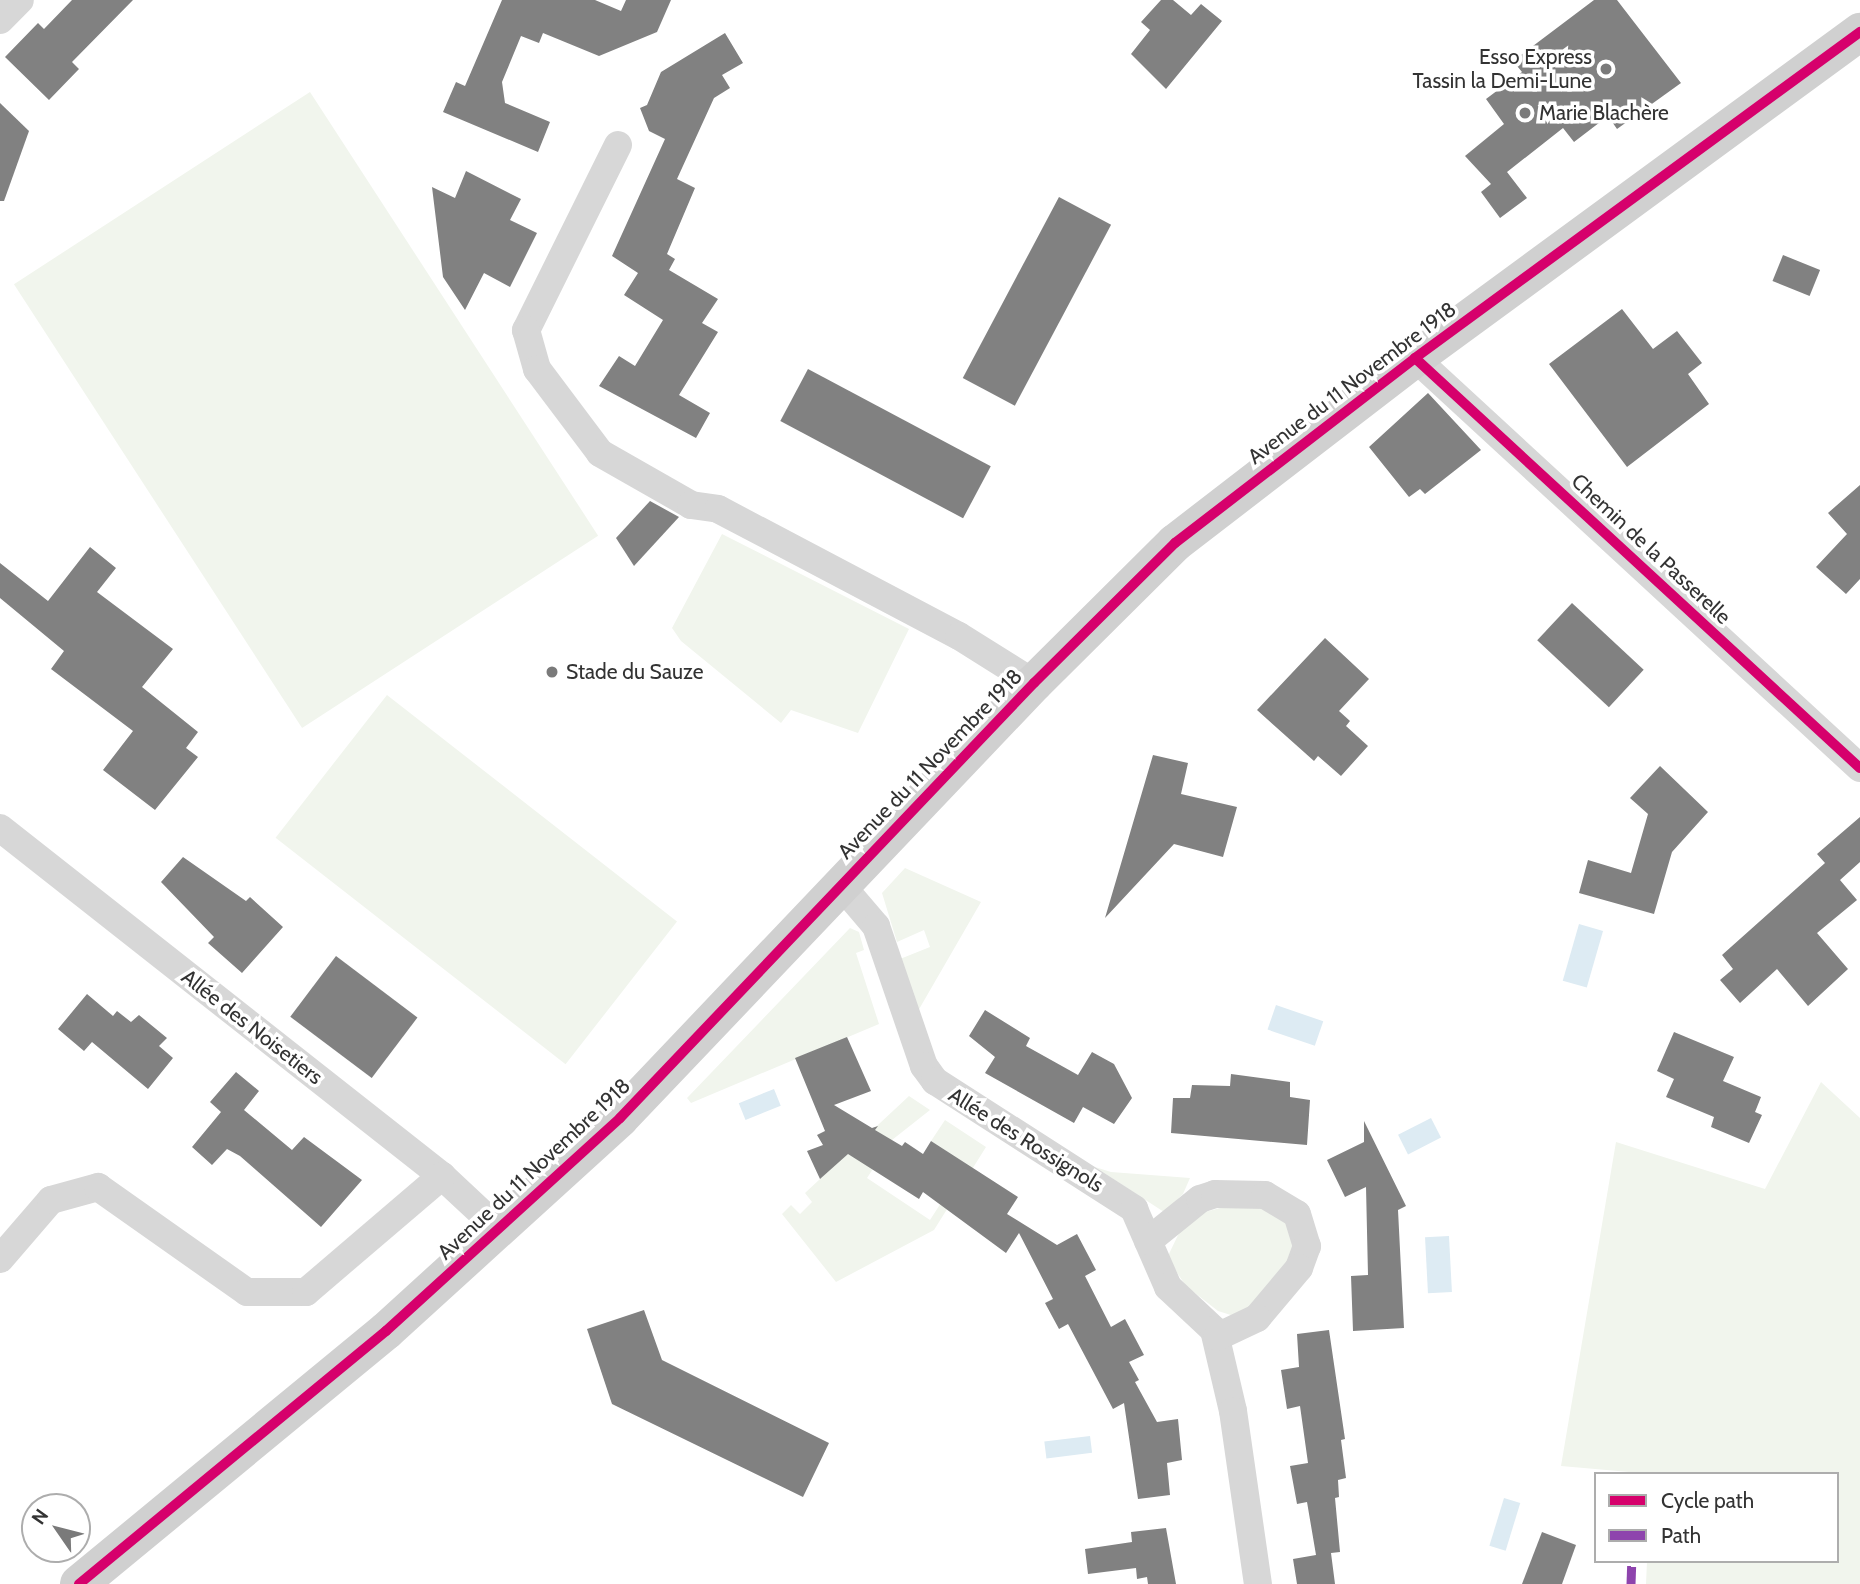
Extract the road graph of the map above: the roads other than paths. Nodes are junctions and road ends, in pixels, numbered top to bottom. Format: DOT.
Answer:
graph roads {
  1 [pos="20,0"];
  2 [pos="0,20"];
  3 [pos="1860,32"];
  4 [pos="618,145"];
  5 [pos="1415,358"];
  6 [pos="1034,683"];
  7 [pos="1860,768"];
  8 [pos="0,828"];
  9 [pos="841,885"];
  10 [pos="442,1176"];
  11 [pos="500,1230"];
  12 [pos="1148,1241"];
  13 [pos="0,1259"];
  14 [pos="1217,1337"];
  15 [pos="79,1584"];
  16 [pos="1258,1584"];
  1 -- 2 [label="street"];
  3 -- 5 [label="main road, Avenue du 11 Novembre 1918"];
  4 -- 6 [label="street, Avenue du 11 Novembre 1918"];
  5 -- 6 [label="main road, Avenue du 11 Novembre 1918"];
  5 -- 7 [label="street, Chemin de la Passerelle"];
  6 -- 9 [label="main road, Avenue du 11 Novembre 1918"];
  8 -- 10 [label="street, Allée des Noisetiers"];
  9 -- 11 [label="main road, Avenue du 11 Novembre 1918"];
  9 -- 12 [label="street, Allée des Rossignols"];
  10 -- 11 [label="street, Allée des Noisetiers"];
  10 -- 13 [label="street"];
  11 -- 15 [label="main road, Avenue du 11 Novembre 1918"];
  12 -- 14 [label="street, Allée des Rossignols"];
  12 -- 14 [label="street"];
  14 -- 16 [label="street"];
}
